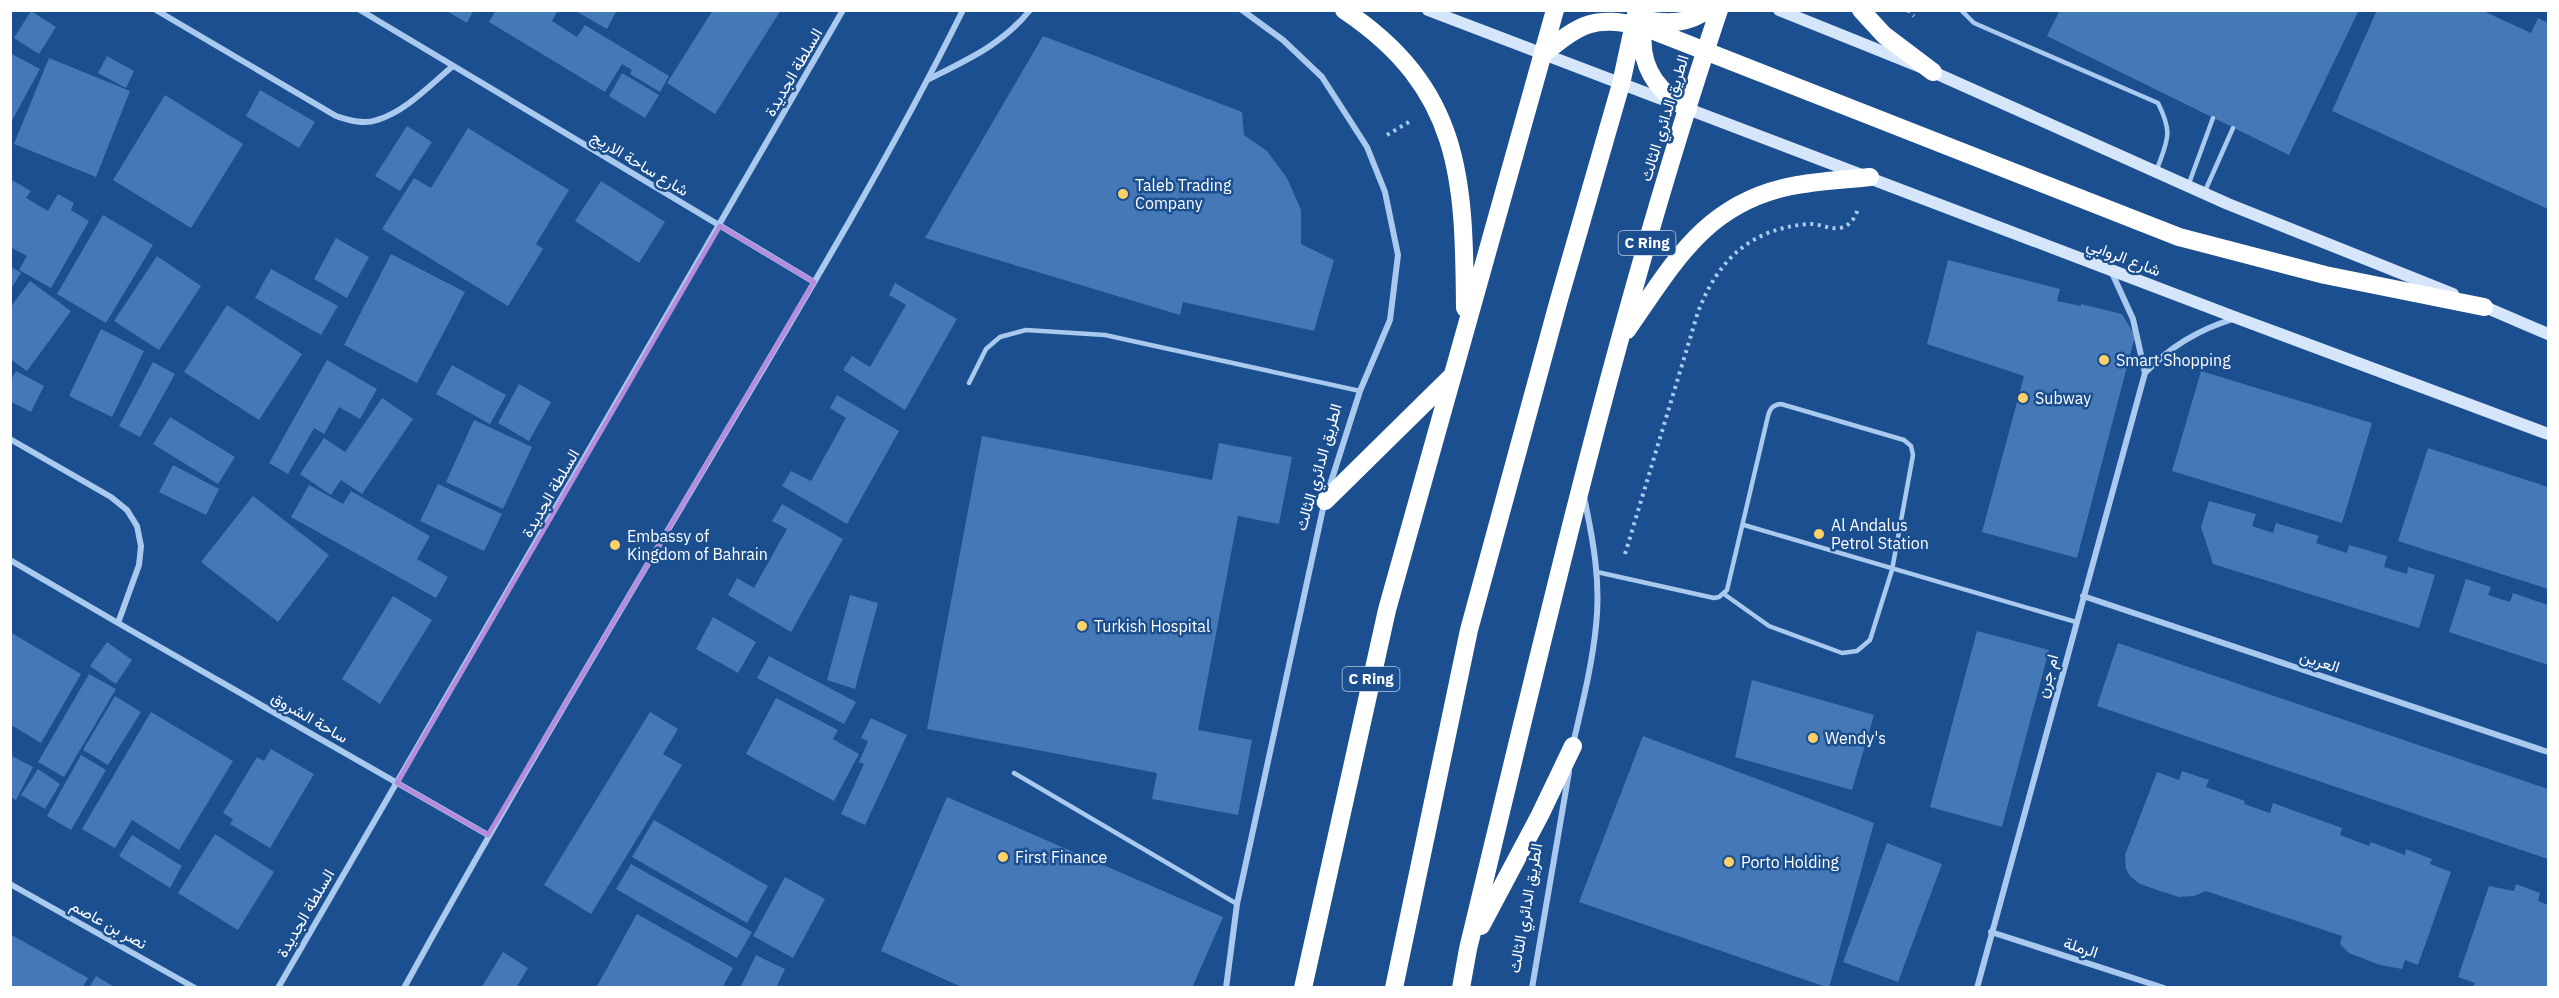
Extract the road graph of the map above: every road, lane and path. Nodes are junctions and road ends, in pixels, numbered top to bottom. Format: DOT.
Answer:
graph roads {
  1 [pos="156,10"];
  2 [pos="360,10"];
  3 [pos="843,10"];
  4 [pos="963,10"];
  5 [pos="1030,10"];
  6 [pos="1242,10"];
  7 [pos="1344,10"];
  8 [pos="1428,10"];
  9 [pos="1556,10"];
  10 [pos="1614,10"];
  11 [pos="1707,10"];
  12 [pos="1719,10"];
  13 [pos="1779,10"];
  14 [pos="1861,10"];
  15 [pos="1961,10"];
  16 [pos="1641,19"];
  17 [pos="1705,51"];
  18 [pos="1543,54"];
  19 [pos="453,66"];
  20 [pos="1932,72"];
  21 [pos="928,80"];
  22 [pos="1621,84"];
  23 [pos="1435,106"];
  24 [pos="1688,109"];
  25 [pos="2213,118"];
  26 [pos="2233,128"];
  27 [pos="1367,147"];
  28 [pos="2156,172"];
  29 [pos="1870,177"];
  30 [pos="2188,187"];
  31 [pos="2204,194"];
  32 [pos="720,226"];
  33 [pos="2110,269"];
  34 [pos="814,282"];
  35 [pos="2484,307"];
  36 [pos="2237,318"];
  37 [pos="1466,330"];
  38 [pos="2548,334"];
  39 [pos="1617,344"];
  40 [pos="2145,372"];
  41 [pos="1454,375"];
  42 [pos="969,383"];
  43 [pos="1360,391"];
  44 [pos="2548,434"];
  45 [pos="10,439"];
  46 [pos="1581,480"];
  47 [pos="1325,501"];
  48 [pos="1744,525"];
  49 [pos="10,560"];
  50 [pos="1892,570"];
  51 [pos="1597,572"];
  52 [pos="1618,577"];
  53 [pos="1724,594"];
  54 [pos="2084,596"];
  55 [pos="118,622"];
  56 [pos="2076,622"];
  57 [pos="1573,746"];
  58 [pos="2548,752"];
  59 [pos="1014,773"];
  60 [pos="397,783"];
  61 [pos="488,835"];
  62 [pos="10,884"];
  63 [pos="1237,904"];
  64 [pos="1991,932"];
  65 [pos="1468,949"];
  66 [pos="1303,984"];
  67 [pos="195,987"];
  68 [pos="278,987"];
  69 [pos="404,987"];
  70 [pos="1226,987"];
  71 [pos="1394,987"];
  72 [pos="1461,987"];
  73 [pos="1532,987"];
  74 [pos="1977,987"];
  75 [pos="2164,987"];
  1 -- 19 [label="street"];
  2 -- 19 [label="street, شارع ساحة الاريج"];
  3 -- 32 [label="street, السلطة الجديدة"];
  4 -- 21 [label="street"];
  5 -- 21 [label="street"];
  6 -- 27 [label="street, الطريق الدائري الثالث"];
  7 -- 23 [label="highway"];
  8 -- 18 [label="street, شارع الروابي"];
  9 -- 18 [label="highway, C Ring"];
  10 -- 16 [label="highway"];
  11 -- 16 [label="highway"];
  12 -- 17 [label="highway, الطريق الدائري الثالث / C Ring"];
  13 -- 20 [label="street"];
  14 -- 20 [label="highway"];
  15 -- 28 [label="lane"];
  16 -- 17 [label="highway"];
  16 -- 18 [label="highway"];
  16 -- 22 [label="highway"];
  16 -- 24 [label="highway"];
  17 -- 24 [label="highway, الطريق الدائري الثالث / C Ring"];
  17 -- 35 [label="highway"];
  18 -- 22 [label="street, شارع الروابي"];
  18 -- 37 [label="highway, C Ring"];
  19 -- 32 [label="street, شارع ساحة الاريج"];
  20 -- 28 [label="street"];
  21 -- 34 [label="street"];
  22 -- 24 [label="street, شارع الروابي"];
  22 -- 71 [label="highway"];
  23 -- 27 [label="path"];
  23 -- 37 [label="highway"];
  24 -- 29 [label="street, شارع الروابي"];
  24 -- 39 [label="highway, الطريق الدائري الثالث / C Ring"];
  25 -- 30 [label="lane"];
  26 -- 31 [label="lane"];
  27 -- 43 [label="street, الطريق الدائري الثالث"];
  28 -- 30 [label="street"];
  29 -- 33 [label="street, شارع الروابي"];
  29 -- 39 [label="highway"];
  29 -- 52 [label="path"];
  30 -- 31 [label="street"];
  31 -- 35 [label="street"];
  32 -- 34 [label="street, شارع ساحة الاريج"];
  32 -- 60 [label="street, السلطة الجديدة"];
  33 -- 36 [label="street, شارع الروابي"];
  33 -- 40 [label="street, ام جرن"];
  34 -- 61 [label="street"];
  35 -- 38 [label="street"];
  36 -- 40 [label="street"];
  36 -- 44 [label="street, شارع الروابي"];
  37 -- 41 [label="highway, C Ring"];
  39 -- 46 [label="highway, الطريق الدائري الثالث / C Ring"];
  40 -- 54 [label="street, ام جرن"];
  41 -- 47 [label="highway"];
  41 -- 66 [label="highway, C Ring"];
  42 -- 43 [label="lane"];
  43 -- 47 [label="street, الطريق الدائري الثالث"];
  45 -- 55 [label="street"];
  46 -- 51 [label="street, الطريق الدائري الثالث"];
  46 -- 65 [label="highway, الطريق الدائري الثالث / C Ring"];
  47 -- 63 [label="street, الطريق الدائري الثالث"];
  48 -- 50 [label="lane"];
  48 -- 50 [label="lane"];
  48 -- 53 [label="lane"];
  49 -- 55 [label="street, ساحة الشروق"];
  50 -- 53 [label="lane"];
  50 -- 56 [label="lane"];
  51 -- 52 [label="lane"];
  51 -- 57 [label="street, الطريق الدائري الثالث"];
  52 -- 53 [label="lane"];
  54 -- 56 [label="street, ام جرن"];
  54 -- 58 [label="street, العرين"];
  55 -- 60 [label="street, ساحة الشروق"];
  56 -- 64 [label="street, ام جرن"];
  57 -- 65 [label="highway"];
  57 -- 73 [label="street, الطريق الدائري الثالث"];
  59 -- 63 [label="lane"];
  60 -- 61 [label="street, ساحة الشروق"];
  60 -- 68 [label="street, السلطة الجديدة"];
  61 -- 69 [label="street"];
  62 -- 67 [label="street, نصر بن عاصم"];
  63 -- 70 [label="street, الطريق الدائري الثالث"];
  64 -- 74 [label="street, ام جرن"];
  64 -- 75 [label="street, الرملة"];
  65 -- 72 [label="highway, الطريق الدائري الثالث / C Ring"];
}
